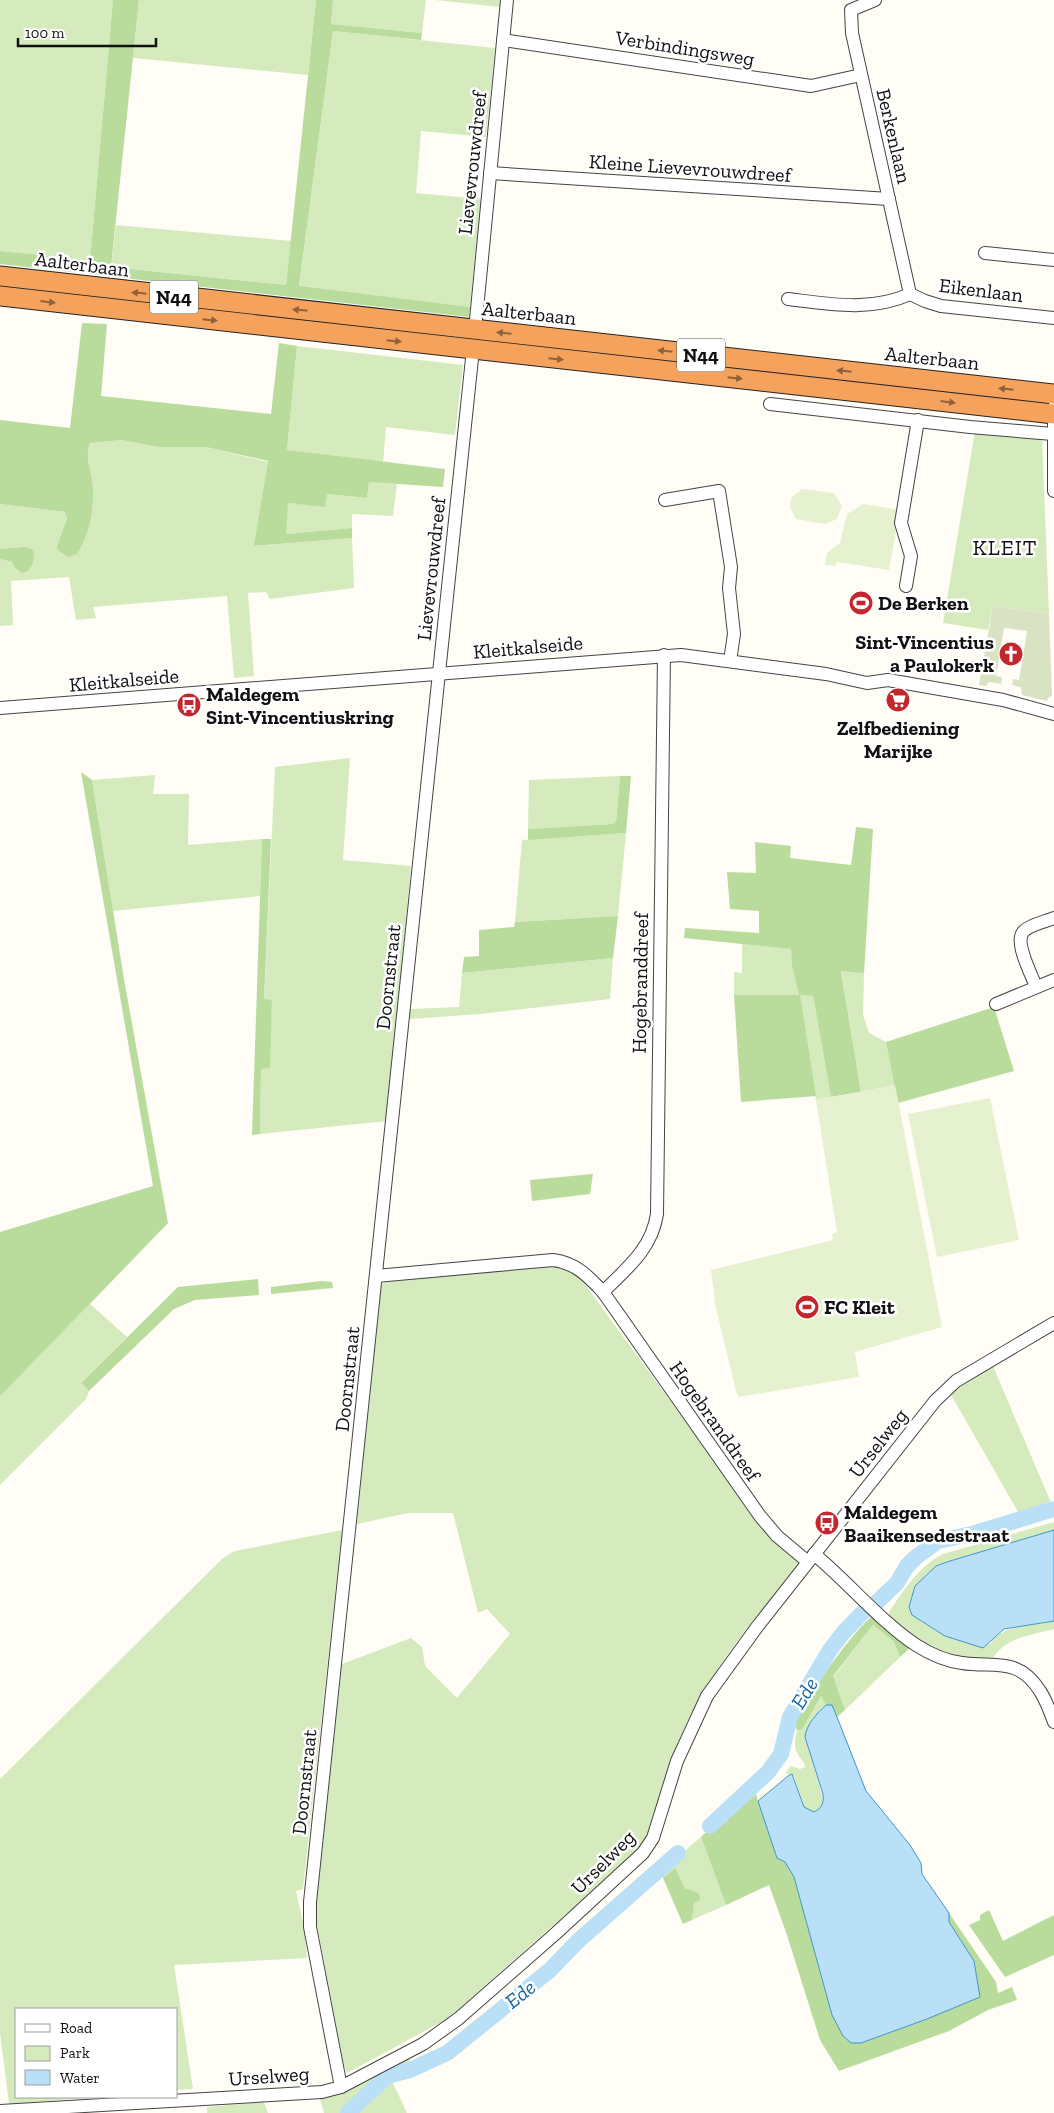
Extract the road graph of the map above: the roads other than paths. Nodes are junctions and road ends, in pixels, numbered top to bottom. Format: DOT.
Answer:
graph roads {
  1 [pos="507,0"];
  2 [pos="875,0"];
  3 [pos="503,40"];
  4 [pos="861,75"];
  5 [pos="490,172"];
  6 [pos="889,199"];
  7 [pos="985,253"];
  8 [pos="1054,260"];
  9 [pos="0,276"];
  10 [pos="910,294"];
  11 [pos="0,296"];
  12 [pos="788,299"];
  13 [pos="1054,318"];
  14 [pos="475,330"];
  15 [pos="473,349"];
  16 [pos="1054,394"];
  17 [pos="770,404"];
  18 [pos="1054,411"];
  19 [pos="918,420"];
  20 [pos="1053,434"];
  21 [pos="1054,491"];
  22 [pos="665,500"];
  23 [pos="906,586"];
  24 [pos="664,655"];
  25 [pos="730,661"];
  26 [pos="439,674"];
  27 [pos="0,708"];
  28 [pos="1054,714"];
  29 [pos="1054,918"];
  30 [pos="1054,980"];
  31 [pos="1036,987"];
  32 [pos="996,1004"];
  33 [pos="376,1276"];
  34 [pos="603,1292"];
  35 [pos="1054,1323"];
  36 [pos="811,1558"];
  37 [pos="1054,1722"];
  38 [pos="341,2087"];
  39 [pos="0,2111"];
  1 -- 3 [label="street, Lievevrouwdreef"];
  2 -- 4 [label="street, Berkenlaan"];
  3 -- 4 [label="street, Verbindingsweg"];
  3 -- 5 [label="street, Lievevrouwdreef"];
  4 -- 6 [label="street, Berkenlaan"];
  5 -- 6 [label="street, Kleine Lievevrouwdreef"];
  5 -- 14 [label="street, Lievevrouwdreef"];
  6 -- 10 [label="street, Berkenlaan"];
  7 -- 8 [label="street"];
  14 -- 9 [label="highway, Aalterbaan / N44, one-way"];
  10 -- 12 [label="street, Eikenlaan"];
  10 -- 13 [label="street, Eikenlaan"];
  11 -- 15 [label="highway, Aalterbaan / N44, one-way"];
  16 -- 14 [label="highway, Aalterbaan / N44, one-way"];
  15 -- 18 [label="highway, Aalterbaan / N44, one-way"];
  15 -- 26 [label="street, Lievevrouwdreef"];
  17 -- 19 [label="street"];
  18 -- 20 [label="street"];
  19 -- 20 [label="street"];
  19 -- 23 [label="street"];
  20 -- 21 [label="street"];
  22 -- 25 [label="street"];
  24 -- 25 [label="street, Kleitkalseide"];
  24 -- 26 [label="street, Kleitkalseide"];
  24 -- 34 [label="street, Hogebranddreef"];
  25 -- 28 [label="street, Kleitkalseide"];
  26 -- 27 [label="street, Kleitkalseide"];
  26 -- 33 [label="street, Doornstraat"];
  29 -- 31 [label="street"];
  30 -- 31 [label="street"];
  31 -- 32 [label="street"];
  33 -- 34 [label="street, Hogebranddreef"];
  33 -- 38 [label="street, Doornstraat"];
  34 -- 36 [label="street, Hogebranddreef"];
  35 -- 36 [label="street, Urselweg"];
  36 -- 37 [label="street, Hogebranddreef"];
  36 -- 38 [label="street, Urselweg"];
  38 -- 39 [label="street, Urselweg"];
}
